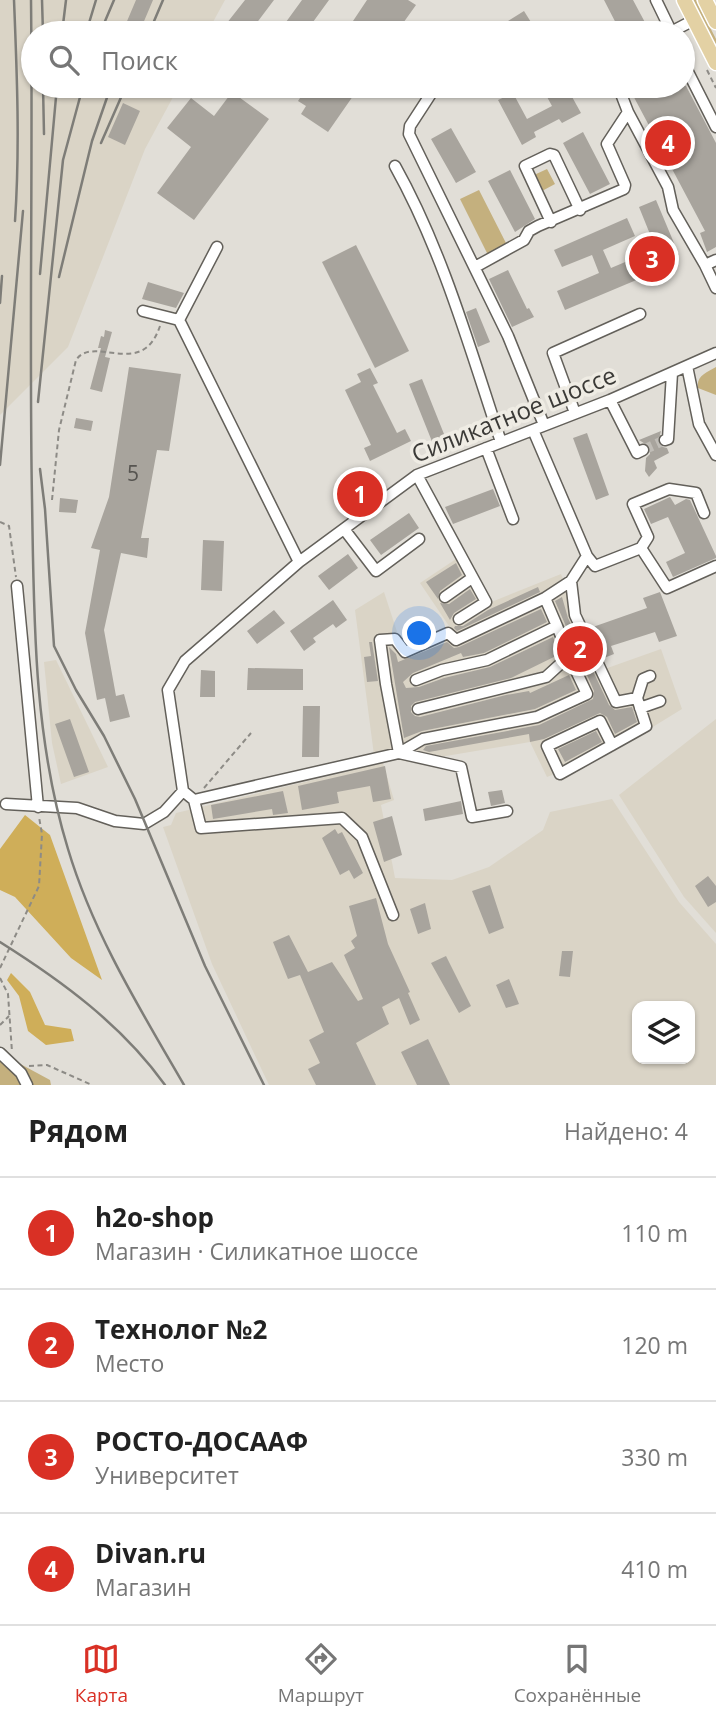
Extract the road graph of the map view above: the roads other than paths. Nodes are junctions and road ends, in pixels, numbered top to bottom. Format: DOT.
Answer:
graph roads {
  1 [pos="656,0"];
  2 [pos="684,0"];
  3 [pos="705,0"];
  4 [pos="694,20"];
  5 [pos="666,21"];
  6 [pos="716,22"];
  7 [pos="695,23"];
  8 [pos="710,64"];
  9 [pos="695,86"];
  10 [pos="428,98"];
  11 [pos="622,98"];
  12 [pos="628,113"];
  13 [pos="716,127"];
  14 [pos="396,166"];
  15 [pos="580,210"];
  16 [pos="551,222"];
  17 [pos="217,247"];
  18 [pos="716,260"];
  19 [pos="705,265"];
  20 [pos="475,267"];
  21 [pos="716,288"];
  22 [pos="143,310"];
  23 [pos="640,314"];
  24 [pos="179,320"];
  25 [pos="716,353"];
  26 [pos="687,366"];
  27 [pos="672,373"];
  28 [pos="610,400"];
  29 [pos="575,414"];
  30 [pos="539,428"];
  31 [pos="664,440"];
  32 [pos="502,442"];
  33 [pos="486,448"];
  34 [pos="643,450"];
  35 [pos="716,455"];
  36 [pos="417,475"];
  37 [pos="704,513"];
  38 [pos="513,519"];
  39 [pos="344,529"];
  40 [pos="419,539"];
  41 [pos="641,548"];
  42 [pos="587,556"];
  43 [pos="299,562"];
  44 [pos="716,566"];
  45 [pos="472,578"];
  46 [pos="571,581"];
  47 [pos="17,586"];
  48 [pos="445,597"];
  49 [pos="545,598"];
  50 [pos="459,619"];
  51 [pos="557,626"];
  52 [pos="569,656"];
  53 [pos="650,676"];
  54 [pos="416,680"];
  55 [pos="660,701"];
  56 [pos="638,703"];
  57 [pos="418,709"];
  58 [pos="612,745"];
  59 [pos="399,753"];
  60 [pos="183,791"];
  61 [pos="194,800"];
  62 [pos="5,804"];
  63 [pos="38,807"];
  64 [pos="506,811"];
  65 [pos="393,915"];
  66 [pos="0,1053"];
  67 [pos="0,1064"];
  68 [pos="13,1066"];
  69 [pos="27,1085"];
  1 -- 5 [label="street"];
  2 -- 4 [label="main road"];
  3 -- 6 [label="main road"];
  7 -- 8 [label="main road"];
  9 -- 13 [label="street"];
  10 -- 20 [label="street"];
  11 -- 12 [label="street"];
  12 -- 15 [label="street"];
  12 -- 19 [label="street"];
  14 -- 32 [label="street"];
  15 -- 16 [label="street"];
  15 -- 16 [label="street"];
  16 -- 20 [label="street"];
  17 -- 24 [label="street"];
  18 -- 19 [label="street"];
  19 -- 21 [label="street"];
  20 -- 30 [label="street"];
  22 -- 24 [label="street"];
  23 -- 29 [label="street"];
  24 -- 43 [label="street"];
  25 -- 26 [label="street, Силикатное шоссе"];
  26 -- 27 [label="street, Силикатное шоссе"];
  26 -- 35 [label="street"];
  27 -- 28 [label="street, Силикатное шоссе"];
  27 -- 31 [label="street"];
  28 -- 29 [label="street, Силикатное шоссе"];
  28 -- 34 [label="street"];
  29 -- 30 [label="street, Силикатное шоссе"];
  30 -- 32 [label="street, Силикатное шоссе"];
  30 -- 42 [label="street"];
  32 -- 33 [label="street, Силикатное шоссе"];
  33 -- 36 [label="street, Силикатное шоссе"];
  33 -- 38 [label="street"];
  36 -- 39 [label="street, Силикатное шоссе"];
  36 -- 45 [label="street"];
  37 -- 41 [label="street"];
  39 -- 40 [label="street"];
  39 -- 43 [label="street, Силикатное шоссе"];
  41 -- 42 [label="street"];
  41 -- 44 [label="street"];
  42 -- 46 [label="street"];
  43 -- 60 [label="street, Силикатное шоссе"];
  45 -- 48 [label="street"];
  45 -- 50 [label="street"];
  46 -- 49 [label="street"];
  46 -- 56 [label="street"];
  47 -- 63 [label="street"];
  49 -- 51 [label="street"];
  49 -- 59 [label="street"];
  51 -- 52 [label="street"];
  51 -- 54 [label="street"];
  52 -- 57 [label="street"];
  52 -- 59 [label="street"];
  53 -- 56 [label="street"];
  55 -- 56 [label="street"];
  56 -- 58 [label="street"];
  58 -- 58 [label="street"];
  59 -- 61 [label="street"];
  59 -- 64 [label="street"];
  60 -- 61 [label="street"];
  60 -- 63 [label="street"];
  61 -- 65 [label="street"];
  62 -- 63 [label="street"];
  66 -- 68 [label="street"];
  67 -- 68 [label="street"];
  68 -- 69 [label="street"];
}
